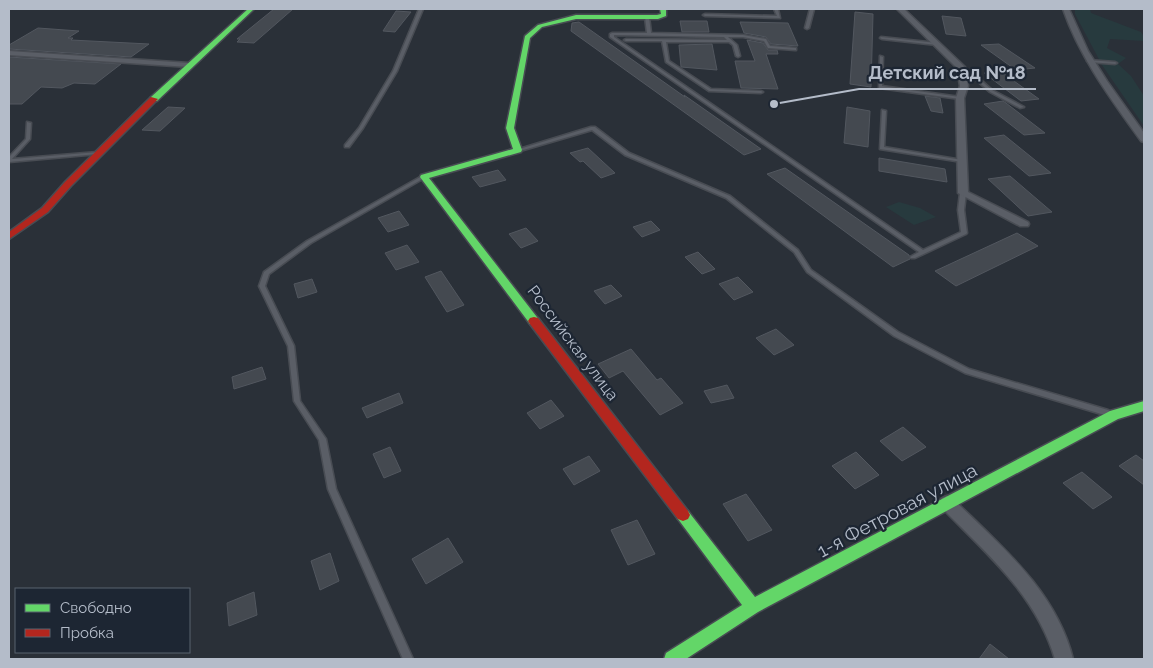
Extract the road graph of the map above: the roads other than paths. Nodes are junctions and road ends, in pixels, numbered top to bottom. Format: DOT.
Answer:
graph roads {
  1 [pos="250,9"];
  2 [pos="421,9"];
  3 [pos="664,9"];
  4 [pos="776,9"];
  5 [pos="812,9"];
  6 [pos="900,9"];
  7 [pos="1066,9"];
  8 [pos="705,15"];
  9 [pos="647,17"];
  10 [pos="807,28"];
  11 [pos="649,34"];
  12 [pos="726,37"];
  13 [pos="882,38"];
  14 [pos="626,40"];
  15 [pos="664,40"];
  16 [pos="730,41"];
  17 [pos="937,44"];
  18 [pos="795,49"];
  19 [pos="9,53"];
  20 [pos="738,56"];
  21 [pos="881,57"];
  22 [pos="1090,61"];
  23 [pos="1115,63"];
  24 [pos="189,65"];
  25 [pos="962,73"];
  26 [pos="761,92"];
  27 [pos="960,98"];
  28 [pos="1022,106"];
  29 [pos="884,112"];
  30 [pos="29,124"];
  31 [pos="1144,139"];
  32 [pos="347,146"];
  33 [pos="518,150"];
  34 [pos="100,153"];
  35 [pos="9,160"];
  36 [pos="962,161"];
  37 [pos="424,177"];
  38 [pos="963,193"];
  39 [pos="1024,224"];
  40 [pos="9,236"];
  41 [pos="922,252"];
  42 [pos="913,257"];
  43 [pos="1144,406"];
  44 [pos="1114,415"];
  45 [pos="947,503"];
  46 [pos="753,607"];
  47 [pos="408,659"];
  48 [pos="672,659"];
  49 [pos="1064,659"];
  1 -- 24 [label="street"];
  2 -- 32 [label="lane"];
  3 -- 9 [label="street"];
  4 -- 8 [label="lane"];
  5 -- 10 [label="lane"];
  6 -- 17 [label="street"];
  7 -- 22 [label="street"];
  9 -- 11 [label="lane"];
  9 -- 33 [label="street"];
  11 -- 12 [label="lane"];
  11 -- 41 [label="lane"];
  12 -- 16 [label="lane"];
  12 -- 18 [label="lane"];
  13 -- 17 [label="lane"];
  14 -- 15 [label="lane"];
  15 -- 16 [label="lane"];
  15 -- 26 [label="lane"];
  16 -- 20 [label="lane"];
  17 -- 25 [label="street"];
  19 -- 24 [label="street"];
  21 -- 27 [label="lane"];
  22 -- 23 [label="lane"];
  22 -- 31 [label="street"];
  24 -- 34 [label="street"];
  25 -- 27 [label="street"];
  25 -- 28 [label="lane"];
  27 -- 36 [label="street"];
  29 -- 36 [label="lane"];
  30 -- 35 [label="lane"];
  33 -- 37 [label="street"];
  33 -- 44 [label="lane"];
  34 -- 35 [label="lane"];
  34 -- 40 [label="street"];
  36 -- 38 [label="street"];
  37 -- 46 [label="street, Российская улица"];
  37 -- 47 [label="lane"];
  38 -- 39 [label="street"];
  38 -- 41 [label="lane"];
  41 -- 42 [label="lane"];
  43 -- 44 [label="street, 1-я Фетровая улица"];
  44 -- 45 [label="street, 1-я Фетровая улица"];
  45 -- 46 [label="street, 1-я Фетровая улица"];
  45 -- 49 [label="street"];
  46 -- 48 [label="street, 1-я Фетровая улица"];
}
